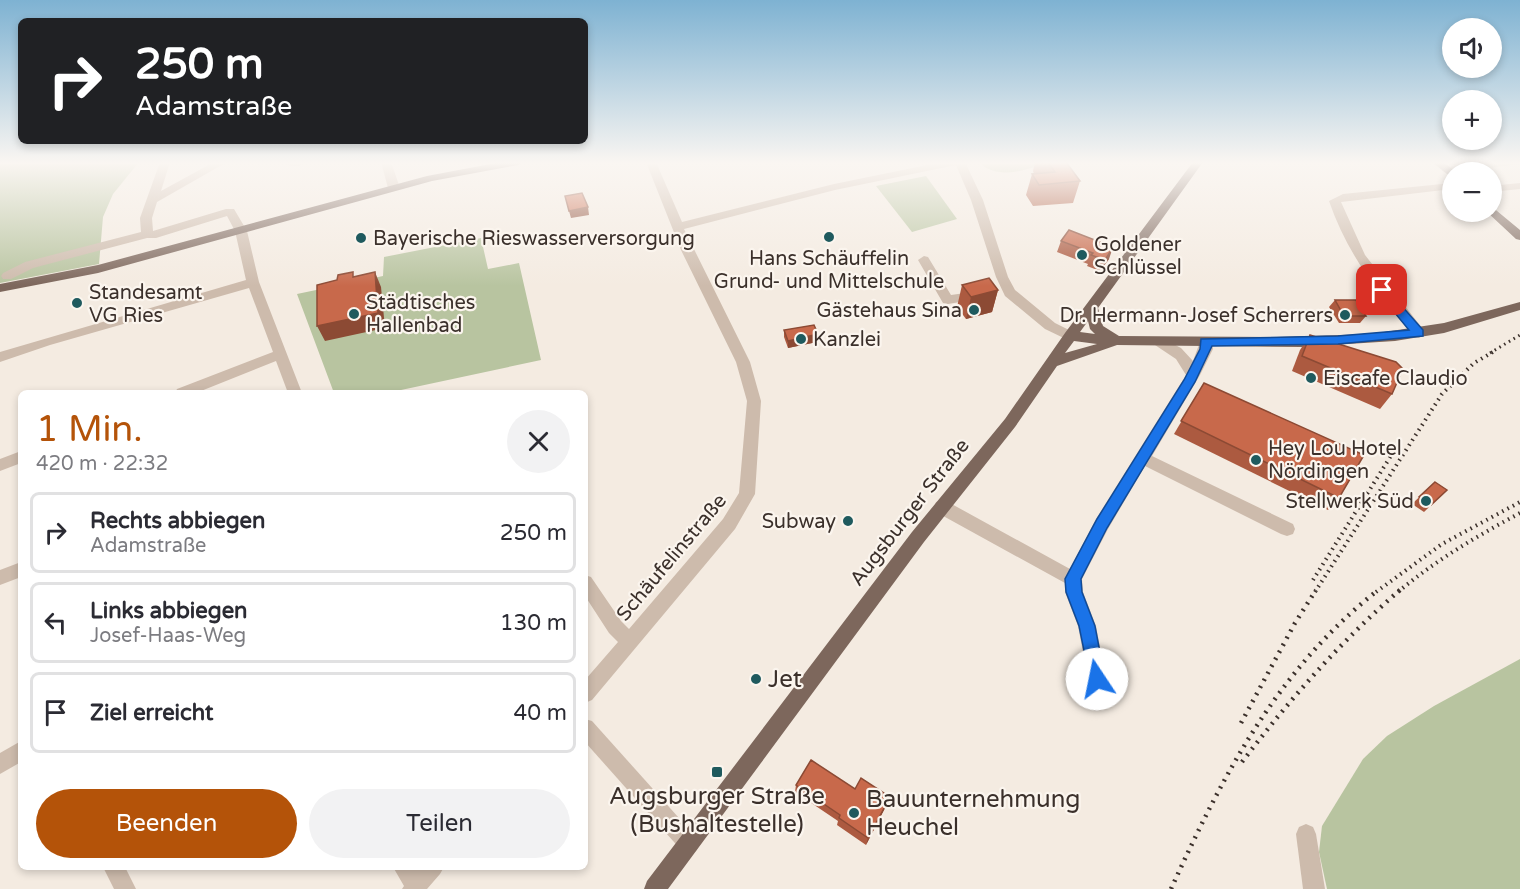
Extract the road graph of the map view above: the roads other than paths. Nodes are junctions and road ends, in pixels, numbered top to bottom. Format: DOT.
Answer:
graph roads {
  1 [pos="152,203"];
  2 [pos="326,203"];
  3 [pos="668,203"];
  4 [pos="769,203"];
  5 [pos="978,203"];
  6 [pos="1169,203"];
  7 [pos="1336,203"];
  8 [pos="1502,220"];
  9 [pos="677,227"];
  10 [pos="241,231"];
  11 [pos="147,234"];
  12 [pos="1520,236"];
  13 [pos="924,260"];
  14 [pos="7,276"];
  15 [pos="253,282"];
  16 [pos="0,288"];
  17 [pos="1008,289"];
  18 [pos="1520,306"];
  19 [pos="1091,308"];
  20 [pos="1419,333"];
  21 [pos="1070,336"];
  22 [pos="1122,341"];
  23 [pos="1160,342"];
  24 [pos="1206,342"];
  25 [pos="279,355"];
  26 [pos="0,357"];
  27 [pos="1053,362"];
  28 [pos="1193,375"];
  29 [pos="190,390"];
  30 [pos="294,390"];
  31 [pos="18,458"];
  32 [pos="1143,458"];
  33 [pos="0,465"];
  34 [pos="942,507"];
  35 [pos="1287,529"];
  36 [pos="18,570"];
  37 [pos="0,578"];
  38 [pos="1073,579"];
  39 [pos="588,586"];
  40 [pos="629,640"];
  41 [pos="1097,679"];
  42 [pos="588,690"];
  43 [pos="588,731"];
  44 [pos="18,753"];
  45 [pos="0,764"];
  46 [pos="1306,834"];
  47 [pos="689,844"];
  48 [pos="116,870"];
  49 [pos="405,870"];
  50 [pos="430,870"];
  51 [pos="414,888"];
  52 [pos="125,889"];
  53 [pos="655,889"];
  54 [pos="1314,889"];
  1 -- 11 [label="street"];
  2 -- 10 [label="main road"];
  3 -- 9 [label="street, Schäufelinstraße"];
  4 -- 9 [label="street"];
  5 -- 17 [label="street"];
  6 -- 19 [label="main road, Augsburger Straße"];
  7 -- 20 [label="street"];
  8 -- 12 [label="main road"];
  9 -- 40 [label="street, Schäufelinstraße"];
  10 -- 11 [label="street"];
  10 -- 15 [label="street"];
  10 -- 16 [label="main road"];
  11 -- 14 [label="street"];
  13 -- 17 [label="street"];
  15 -- 25 [label="street"];
  15 -- 26 [label="street"];
  17 -- 21 [label="street"];
  18 -- 20 [label="main road"];
  19 -- 21 [label="main road, Augsburger Straße"];
  19 -- 22 [label="main road"];
  20 -- 24 [label="main road"];
  21 -- 22 [label="main road"];
  21 -- 27 [label="main road, Augsburger Straße"];
  22 -- 23 [label="main road"];
  22 -- 27 [label="main road"];
  23 -- 24 [label="main road"];
  23 -- 28 [label="street"];
  24 -- 28 [label="street"];
  25 -- 29 [label="street"];
  25 -- 30 [label="street"];
  27 -- 34 [label="main road, Augsburger Straße"];
  28 -- 32 [label="street"];
  31 -- 33 [label="street"];
  32 -- 35 [label="street"];
  32 -- 38 [label="street"];
  34 -- 38 [label="street"];
  34 -- 47 [label="main road, Augsburger Straße"];
  36 -- 37 [label="street"];
  38 -- 41 [label="street"];
  39 -- 40 [label="street, Schäufelinstraße"];
  40 -- 42 [label="street, Schäufelinstraße"];
  43 -- 47 [label="street"];
  44 -- 45 [label="street"];
  46 -- 54 [label="street"];
  47 -- 53 [label="main road, Augsburger Straße"];
  48 -- 52 [label="street"];
  49 -- 51 [label="street"];
  50 -- 51 [label="street"];
}
